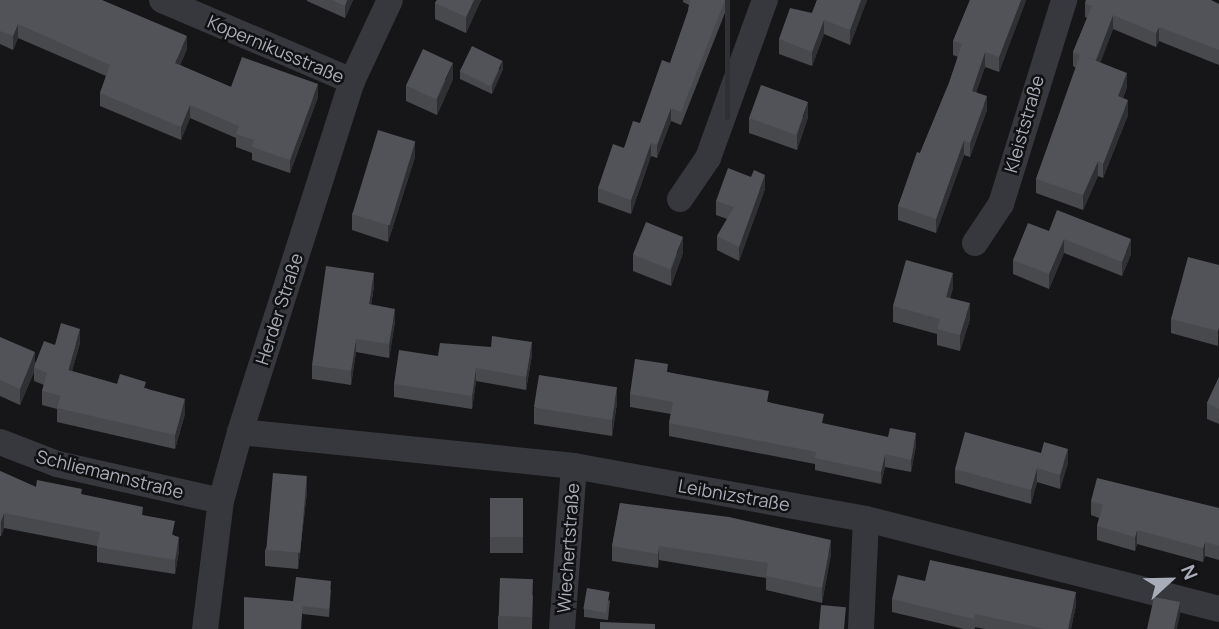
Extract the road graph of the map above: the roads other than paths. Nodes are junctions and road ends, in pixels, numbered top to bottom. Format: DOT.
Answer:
graph roads {
  1 [pos="162,0"];
  2 [pos="390,0"];
  3 [pos="765,0"];
  4 [pos="1064,0"];
  5 [pos="352,81"];
  6 [pos="680,199"];
  7 [pos="975,243"];
  8 [pos="240,432"];
  9 [pos="0,442"];
  10 [pos="574,466"];
  11 [pos="221,501"];
  12 [pos="866,519"];
  13 [pos="1219,609"];
  14 [pos="205,629"];
  15 [pos="562,629"];
  16 [pos="861,629"];
  1 -- 5 [label="street, Kopernikusstraße"];
  2 -- 5 [label="street, Herder Straße"];
  3 -- 6 [label="street"];
  4 -- 7 [label="street, Kleiststraße"];
  5 -- 8 [label="street, Herder Straße"];
  8 -- 10 [label="street, Leibnizstraße"];
  8 -- 11 [label="street, Herder Straße"];
  9 -- 11 [label="street, Schliemannstraße"];
  10 -- 12 [label="street, Leibnizstraße"];
  10 -- 15 [label="street, Wiechertstraße"];
  11 -- 14 [label="street, Herder Straße"];
  12 -- 13 [label="street, Leibnizstraße"];
  12 -- 16 [label="street"];
}
